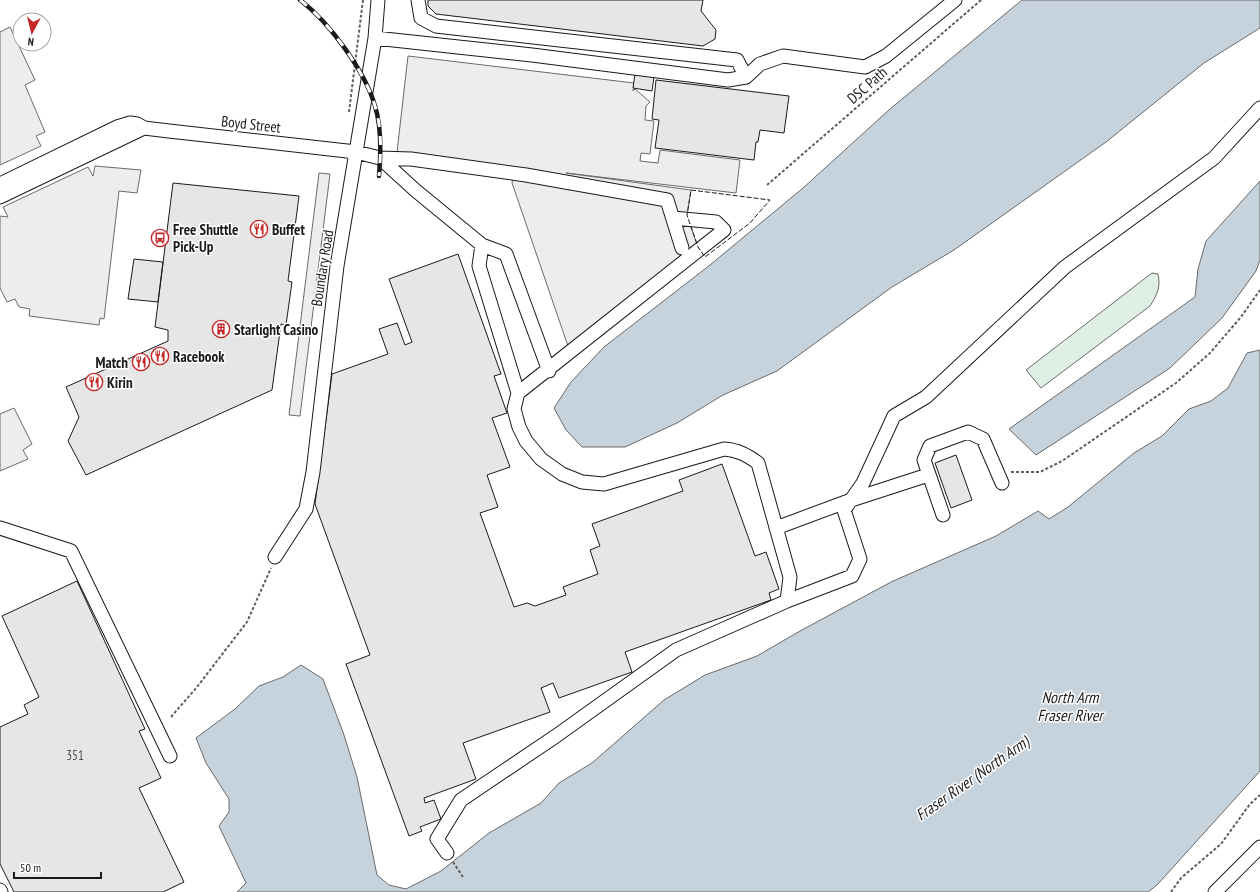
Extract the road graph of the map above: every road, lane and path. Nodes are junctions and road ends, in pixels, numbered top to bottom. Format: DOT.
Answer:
graph roads {
  1 [pos="378,0"];
  2 [pos="418,0"];
  3 [pos="955,0"];
  4 [pos="981,0"];
  5 [pos="375,38"];
  6 [pos="746,78"];
  7 [pos="1260,108"];
  8 [pos="144,128"];
  9 [pos="356,152"];
  10 [pos="380,158"];
  11 [pos="0,184"];
  12 [pos="767,185"];
  13 [pos="0,197"];
  14 [pos="672,218"];
  15 [pos="482,245"];
  16 [pos="682,248"];
  17 [pos="1260,290"];
  18 [pos="549,371"];
  19 [pos="518,394"];
  20 [pos="928,475"];
  21 [pos="1000,478"];
  22 [pos="851,500"];
  23 [pos="943,515"];
  24 [pos="0,528"];
  25 [pos="776,528"];
  26 [pos="276,558"];
  27 [pos="787,601"];
  28 [pos="172,717"];
  29 [pos="170,756"];
  30 [pos="1260,795"];
  31 [pos="1260,847"];
  32 [pos="447,852"];
  33 [pos="463,876"];
  34 [pos="1172,892"];
  35 [pos="1215,892"];
  1 -- 5 [label="street, Boundary Road"];
  2 -- 6 [label="street"];
  3 -- 6 [label="street"];
  4 -- 12 [label="path, DSC Path"];
  5 -- 6 [label="street"];
  5 -- 9 [label="street, Boundary Road"];
  7 -- 22 [label="street"];
  8 -- 9 [label="street, Boyd Street"];
  8 -- 11 [label="street, Boyd Street"];
  8 -- 13 [label="street"];
  9 -- 10 [label="street, Boyd Street"];
  9 -- 26 [label="street, Boundary Road"];
  10 -- 14 [label="street, Boyd Street"];
  10 -- 15 [label="street"];
  14 -- 16 [label="street"];
  14 -- 18 [label="street"];
  15 -- 18 [label="street"];
  15 -- 19 [label="street"];
  17 -- 21 [label="path"];
  18 -- 19 [label="street"];
  19 -- 25 [label="street"];
  20 -- 21 [label="street"];
  20 -- 22 [label="street"];
  20 -- 23 [label="street"];
  22 -- 25 [label="street"];
  22 -- 27 [label="street"];
  24 -- 29 [label="street"];
  25 -- 27 [label="street"];
  26 -- 28 [label="path"];
  27 -- 32 [label="street"];
  30 -- 34 [label="path"];
  31 -- 35 [label="street"];
  32 -- 33 [label="path"];
}
